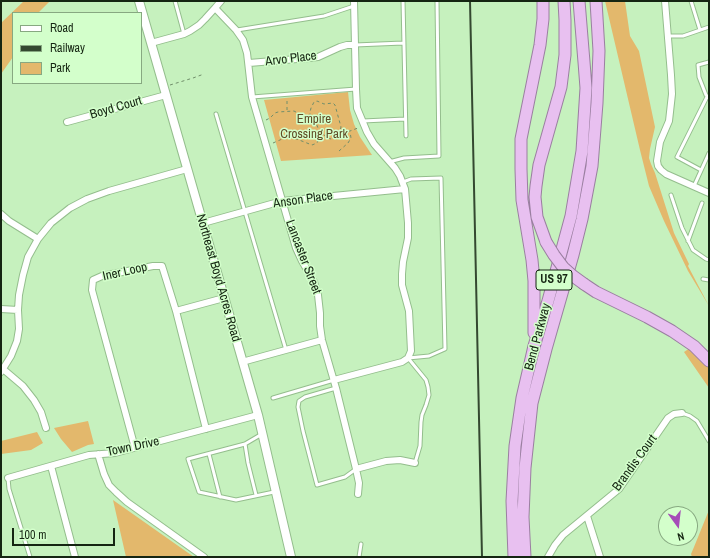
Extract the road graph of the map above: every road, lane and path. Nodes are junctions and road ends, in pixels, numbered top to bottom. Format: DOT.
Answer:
graph roads {
  1 [pos="139,1"];
  2 [pos="175,1"];
  3 [pos="221,1"];
  4 [pos="403,1"];
  5 [pos="437,1"];
  6 [pos="543,1"];
  7 [pos="564,1"];
  8 [pos="579,1"];
  9 [pos="596,1"];
  10 [pos="665,1"];
  11 [pos="691,1"];
  12 [pos="354,3"];
  13 [pos="215,8"];
  14 [pos="709,27"];
  15 [pos="236,30"];
  16 [pos="700,30"];
  17 [pos="184,34"];
  18 [pos="668,36"];
  19 [pos="151,43"];
  20 [pos="403,43"];
  21 [pos="354,45"];
  22 [pos="709,62"];
  23 [pos="249,63"];
  24 [pos="204,74"];
  25 [pos="172,84"];
  26 [pos="356,89"];
  27 [pos="166,94"];
  28 [pos="286,94"];
  29 [pos="252,97"];
  30 [pos="708,97"];
  31 [pos="287,111"];
  32 [pos="216,114"];
  33 [pos="310,117"];
  34 [pos="405,119"];
  35 [pos="259,121"];
  36 [pos="67,122"];
  37 [pos="363,123"];
  38 [pos="350,131"];
  39 [pos="339,134"];
  40 [pos="324,135"];
  41 [pos="406,136"];
  42 [pos="266,145"];
  43 [pos="339,151"];
  44 [pos="709,153"];
  45 [pos="390,162"];
  46 [pos="187,169"];
  47 [pos="701,170"];
  48 [pos="402,182"];
  49 [pos="694,186"];
  50 [pos="405,189"];
  51 [pos="709,193"];
  52 [pos="671,196"];
  53 [pos="282,201"];
  54 [pos="702,203"];
  55 [pos="245,211"];
  56 [pos="1,214"];
  57 [pos="203,223"];
  58 [pos="38,239"];
  59 [pos="688,241"];
  60 [pos="709,260"];
  61 [pos="703,279"];
  62 [pos="709,280"];
  63 [pos="224,298"];
  64 [pos="1,309"];
  65 [pos="18,310"];
  66 [pos="176,311"];
  67 [pos="322,340"];
  68 [pos="534,346"];
  69 [pos="286,350"];
  70 [pos="408,358"];
  71 [pos="709,360"];
  72 [pos="242,362"];
  73 [pos="2,371"];
  74 [pos="334,380"];
  75 [pos="336,388"];
  76 [pos="273,398"];
  77 [pos="682,413"];
  78 [pos="258,415"];
  79 [pos="46,428"];
  80 [pos="206,429"];
  81 [pos="262,434"];
  82 [pos="709,441"];
  83 [pos="245,444"];
  84 [pos="136,448"];
  85 [pos="98,454"];
  86 [pos="208,454"];
  87 [pos="415,462"];
  88 [pos="51,466"];
  89 [pos="356,469"];
  90 [pos="8,478"];
  91 [pos="275,492"];
  92 [pos="358,494"];
  93 [pos="256,495"];
  94 [pos="220,496"];
  95 [pos="587,516"];
  96 [pos="361,544"];
  97 [pos="30,557"];
  98 [pos="75,557"];
  99 [pos="204,557"];
  100 [pos="290,557"];
  101 [pos="359,557"];
  102 [pos="514,557"];
  103 [pos="524,557"];
  104 [pos="548,557"];
  105 [pos="600,557"];
  1 -- 19 [label="street, Northeast Boyd Acres Road"];
  2 -- 17 [label="lane"];
  3 -- 13 [label="street"];
  4 -- 20 [label="lane"];
  5 -- 45 [label="lane"];
  6 -- 68 [label="highway"];
  7 -- 71 [label="highway, bridge"];
  8 -- 68 [label="highway, Bend Parkway / US 97"];
  9 -- 103 [label="highway, Bend Parkway / US 97"];
  10 -- 18 [label="street"];
  11 -- 16 [label="lane"];
  12 -- 15 [label="lane"];
  12 -- 21 [label="street"];
  13 -- 15 [label="street, Lancaster Street"];
  13 -- 17 [label="street"];
  14 -- 16 [label="lane"];
  15 -- 23 [label="street, Lancaster Street"];
  16 -- 18 [label="lane"];
  17 -- 19 [label="street"];
  18 -- 49 [label="street"];
  19 -- 27 [label="street, Northeast Boyd Acres Road"];
  20 -- 21 [label="lane"];
  20 -- 34 [label="lane"];
  21 -- 23 [label="street, Arvo Place"];
  21 -- 26 [label="street"];
  22 -- 30 [label="lane"];
  23 -- 29 [label="street, Lancaster Street"];
  24 -- 25 [label="path"];
  26 -- 28 [label="lane"];
  26 -- 37 [label="street"];
  27 -- 36 [label="street, Boyd Court"];
  27 -- 46 [label="street, Northeast Boyd Acres Road"];
  28 -- 29 [label="lane"];
  28 -- 31 [label="path"];
  29 -- 35 [label="street, Lancaster Street"];
  30 -- 47 [label="lane"];
  31 -- 33 [label="path"];
  31 -- 35 [label="path"];
  32 -- 55 [label="lane"];
  33 -- 39 [label="path"];
  33 -- 40 [label="path"];
  34 -- 37 [label="lane"];
  34 -- 41 [label="lane"];
  35 -- 42 [label="street, Lancaster Street"];
  37 -- 38 [label="path"];
  37 -- 45 [label="street"];
  38 -- 39 [label="path"];
  38 -- 43 [label="path"];
  39 -- 40 [label="path"];
  39 -- 40 [label="path"];
  40 -- 42 [label="path"];
  42 -- 53 [label="street, Lancaster Street"];
  44 -- 47 [label="lane"];
  45 -- 48 [label="street"];
  46 -- 57 [label="street, Northeast Boyd Acres Road"];
  46 -- 58 [label="street"];
  47 -- 49 [label="lane"];
  48 -- 50 [label="street"];
  48 -- 70 [label="lane"];
  49 -- 51 [label="street"];
  50 -- 53 [label="street, Anson Place"];
  50 -- 70 [label="street"];
  52 -- 59 [label="lane"];
  53 -- 55 [label="street, Anson Place"];
  53 -- 67 [label="street, Lancaster Street"];
  54 -- 59 [label="lane"];
  55 -- 57 [label="street, Anson Place"];
  55 -- 69 [label="lane"];
  56 -- 58 [label="street"];
  57 -- 63 [label="street, Northeast Boyd Acres Road"];
  58 -- 65 [label="street"];
  59 -- 60 [label="lane"];
  61 -- 62 [label="lane"];
  63 -- 66 [label="street"];
  63 -- 72 [label="street, Northeast Boyd Acres Road"];
  64 -- 65 [label="street"];
  65 -- 73 [label="street"];
  66 -- 80 [label="street, Iner Loop"];
  66 -- 84 [label="street, Iner Loop"];
  67 -- 69 [label="street"];
  67 -- 74 [label="street, Lancaster Street"];
  68 -- 102 [label="highway, Bend Parkway / US 97"];
  69 -- 72 [label="street"];
  70 -- 74 [label="street"];
  70 -- 87 [label="lane"];
  72 -- 78 [label="street, Northeast Boyd Acres Road"];
  73 -- 79 [label="street"];
  74 -- 75 [label="street, Lancaster Street"];
  74 -- 76 [label="lane"];
  75 -- 89 [label="street, Lancaster Street"];
  75 -- 89 [label="lane"];
  77 -- 82 [label="lane"];
  77 -- 95 [label="street, Brandis Court"];
  78 -- 80 [label="street, Town Drive"];
  78 -- 81 [label="street, Northeast Boyd Acres Road"];
  80 -- 84 [label="street, Town Drive"];
  81 -- 83 [label="lane"];
  81 -- 91 [label="street, Northeast Boyd Acres Road"];
  83 -- 86 [label="lane"];
  83 -- 93 [label="lane"];
  84 -- 85 [label="street, Town Drive"];
  85 -- 88 [label="street, Town Drive"];
  85 -- 99 [label="street"];
  86 -- 94 [label="lane"];
  86 -- 94 [label="lane"];
  87 -- 89 [label="street"];
  88 -- 90 [label="street, Town Drive"];
  88 -- 98 [label="street"];
  89 -- 92 [label="street, Lancaster Street"];
  90 -- 97 [label="lane"];
  91 -- 93 [label="lane"];
  91 -- 100 [label="street, Northeast Boyd Acres Road"];
  93 -- 94 [label="lane"];
  95 -- 104 [label="street, Brandis Court"];
  95 -- 105 [label="street"];
  96 -- 101 [label="lane"];
}
